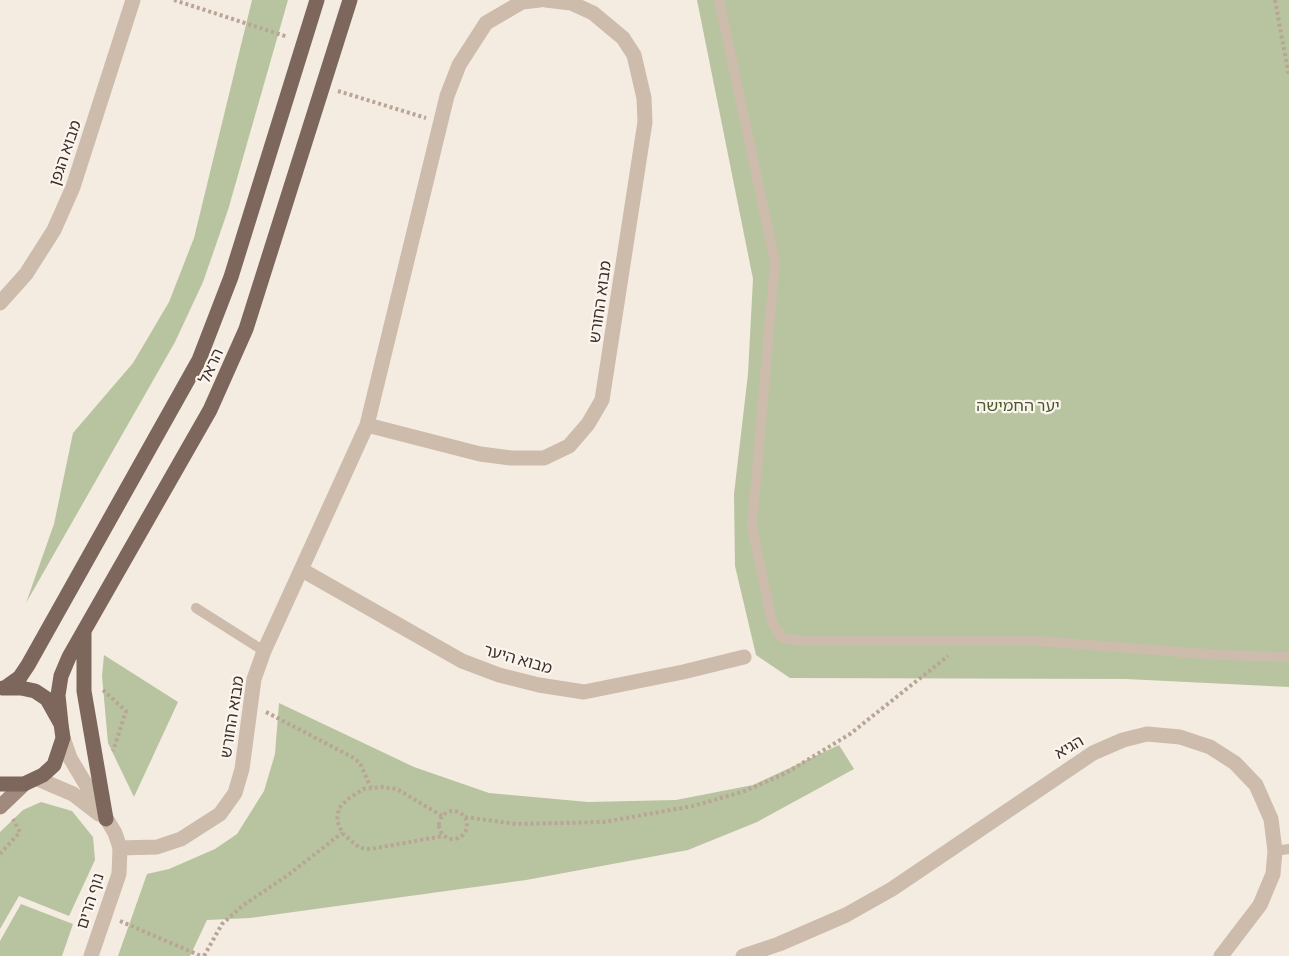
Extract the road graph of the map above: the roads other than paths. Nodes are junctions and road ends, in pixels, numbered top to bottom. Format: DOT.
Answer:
graph roads {
  1 [pos="133,0"];
  2 [pos="317,0"];
  3 [pos="350,0"];
  4 [pos="540,0"];
  5 [pos="546,0"];
  6 [pos="719,0"];
  7 [pos="0,303"];
  8 [pos="367,425"];
  9 [pos="302,570"];
  10 [pos="196,608"];
  11 [pos="84,630"];
  12 [pos="264,651"];
  13 [pos="744,657"];
  14 [pos="1289,657"];
  15 [pos="3,688"];
  16 [pos="62,731"];
  17 [pos="31,781"];
  18 [pos="0,784"];
  19 [pos="2,805"];
  20 [pos="107,821"];
  21 [pos="120,848"];
  22 [pos="1282,850"];
  23 [pos="91,956"];
  24 [pos="743,956"];
  25 [pos="1221,956"];
  1 -- 7 [label="street, מבוא הגפן"];
  2 -- 15 [label="main road, הראל"];
  3 -- 11 [label="main road, הראל"];
  4 -- 8 [label="street, מבוא החורש"];
  5 -- 8 [label="street, מבוא החורש"];
  6 -- 14 [label="lane"];
  8 -- 9 [label="street, מבוא החורש"];
  9 -- 12 [label="street, מבוא החורש"];
  9 -- 13 [label="street, מבוא היער"];
  10 -- 12 [label="lane"];
  11 -- 16 [label="main road, הראל"];
  11 -- 20 [label="main road"];
  12 -- 21 [label="street, מבוא החורש"];
  15 -- 16 [label="main road"];
  16 -- 17 [label="main road"];
  16 -- 20 [label="street"];
  17 -- 18 [label="main road"];
  17 -- 19 [label="main road"];
  17 -- 20 [label="street"];
  20 -- 21 [label="street"];
  21 -- 23 [label="street, נוף הרים"];
  22 -- 24 [label="street, הגיא"];
  22 -- 25 [label="street, הגיא"];
}
